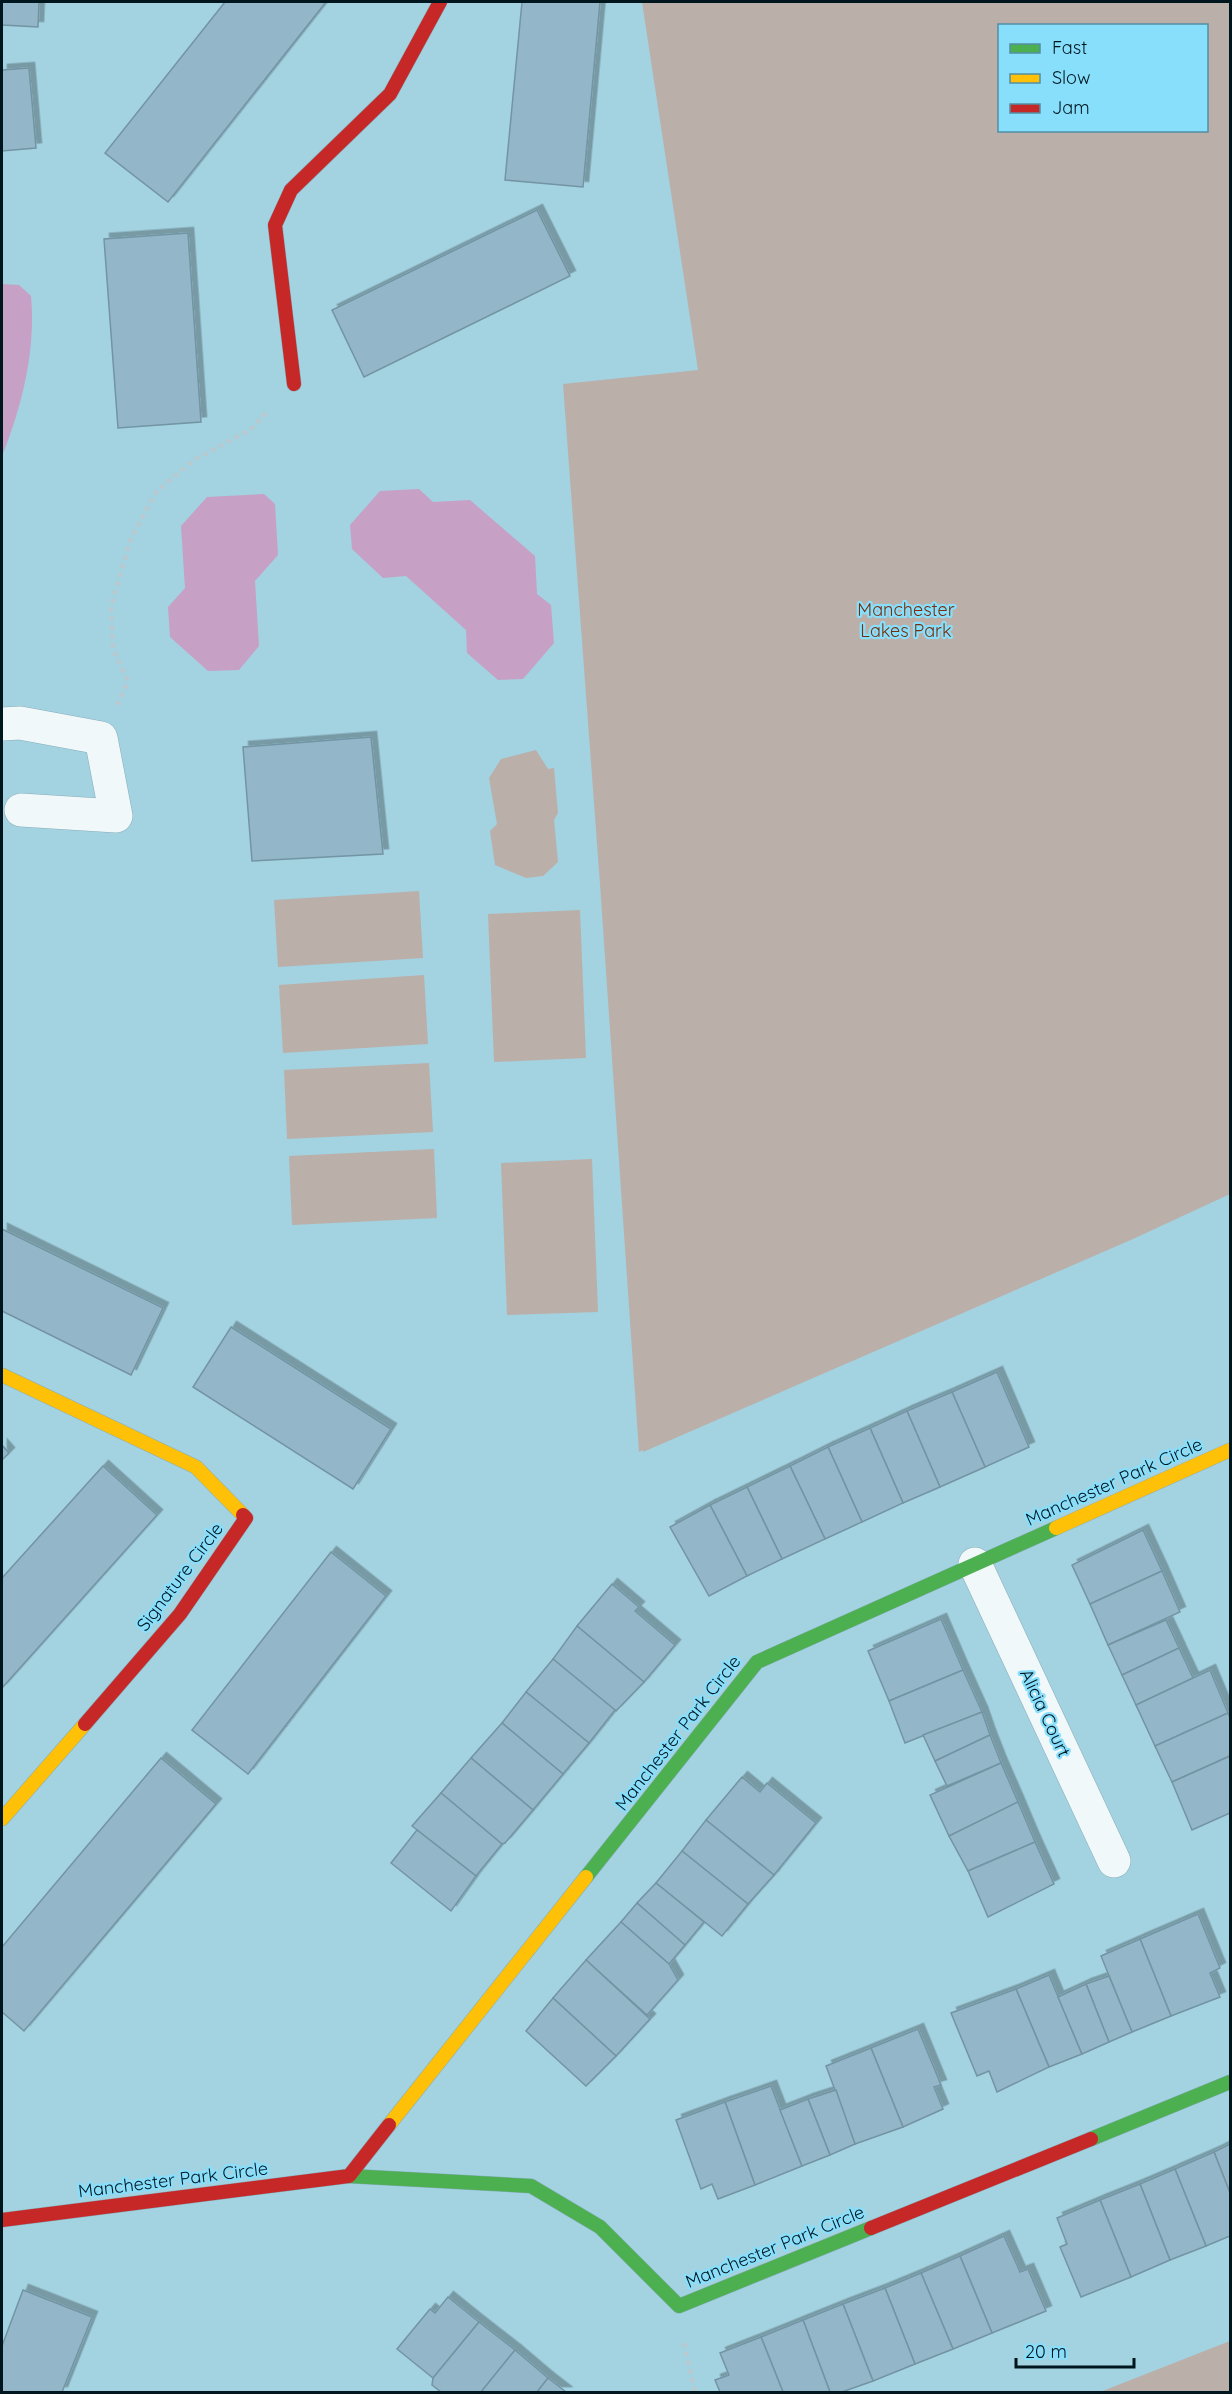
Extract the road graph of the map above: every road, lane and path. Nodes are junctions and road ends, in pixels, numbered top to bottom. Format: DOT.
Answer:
graph roads {
  1 [pos="440,2"];
  2 [pos="294,384"];
  3 [pos="2,724"];
  4 [pos="101,738"];
  5 [pos="21,810"];
  6 [pos="2,1375"];
  7 [pos="1230,1450"];
  8 [pos="975,1564"];
  9 [pos="2,1820"];
  10 [pos="1114,1861"];
  11 [pos="1230,2082"];
  12 [pos="349,2176"];
  13 [pos="2,2220"];
  14 [pos="682,2333"];
  15 [pos="694,2392"];
  1 -- 2 [label="street"];
  2 -- 4 [label="path"];
  3 -- 4 [label="street"];
  4 -- 5 [label="street"];
  6 -- 9 [label="street, Signature Circle"];
  7 -- 8 [label="street, Manchester Park Circle"];
  8 -- 10 [label="street, Alicia Court"];
  8 -- 12 [label="street, Manchester Park Circle"];
  11 -- 12 [label="street, Manchester Park Circle"];
  12 -- 13 [label="street, Manchester Park Circle"];
  14 -- 15 [label="path"];
}
